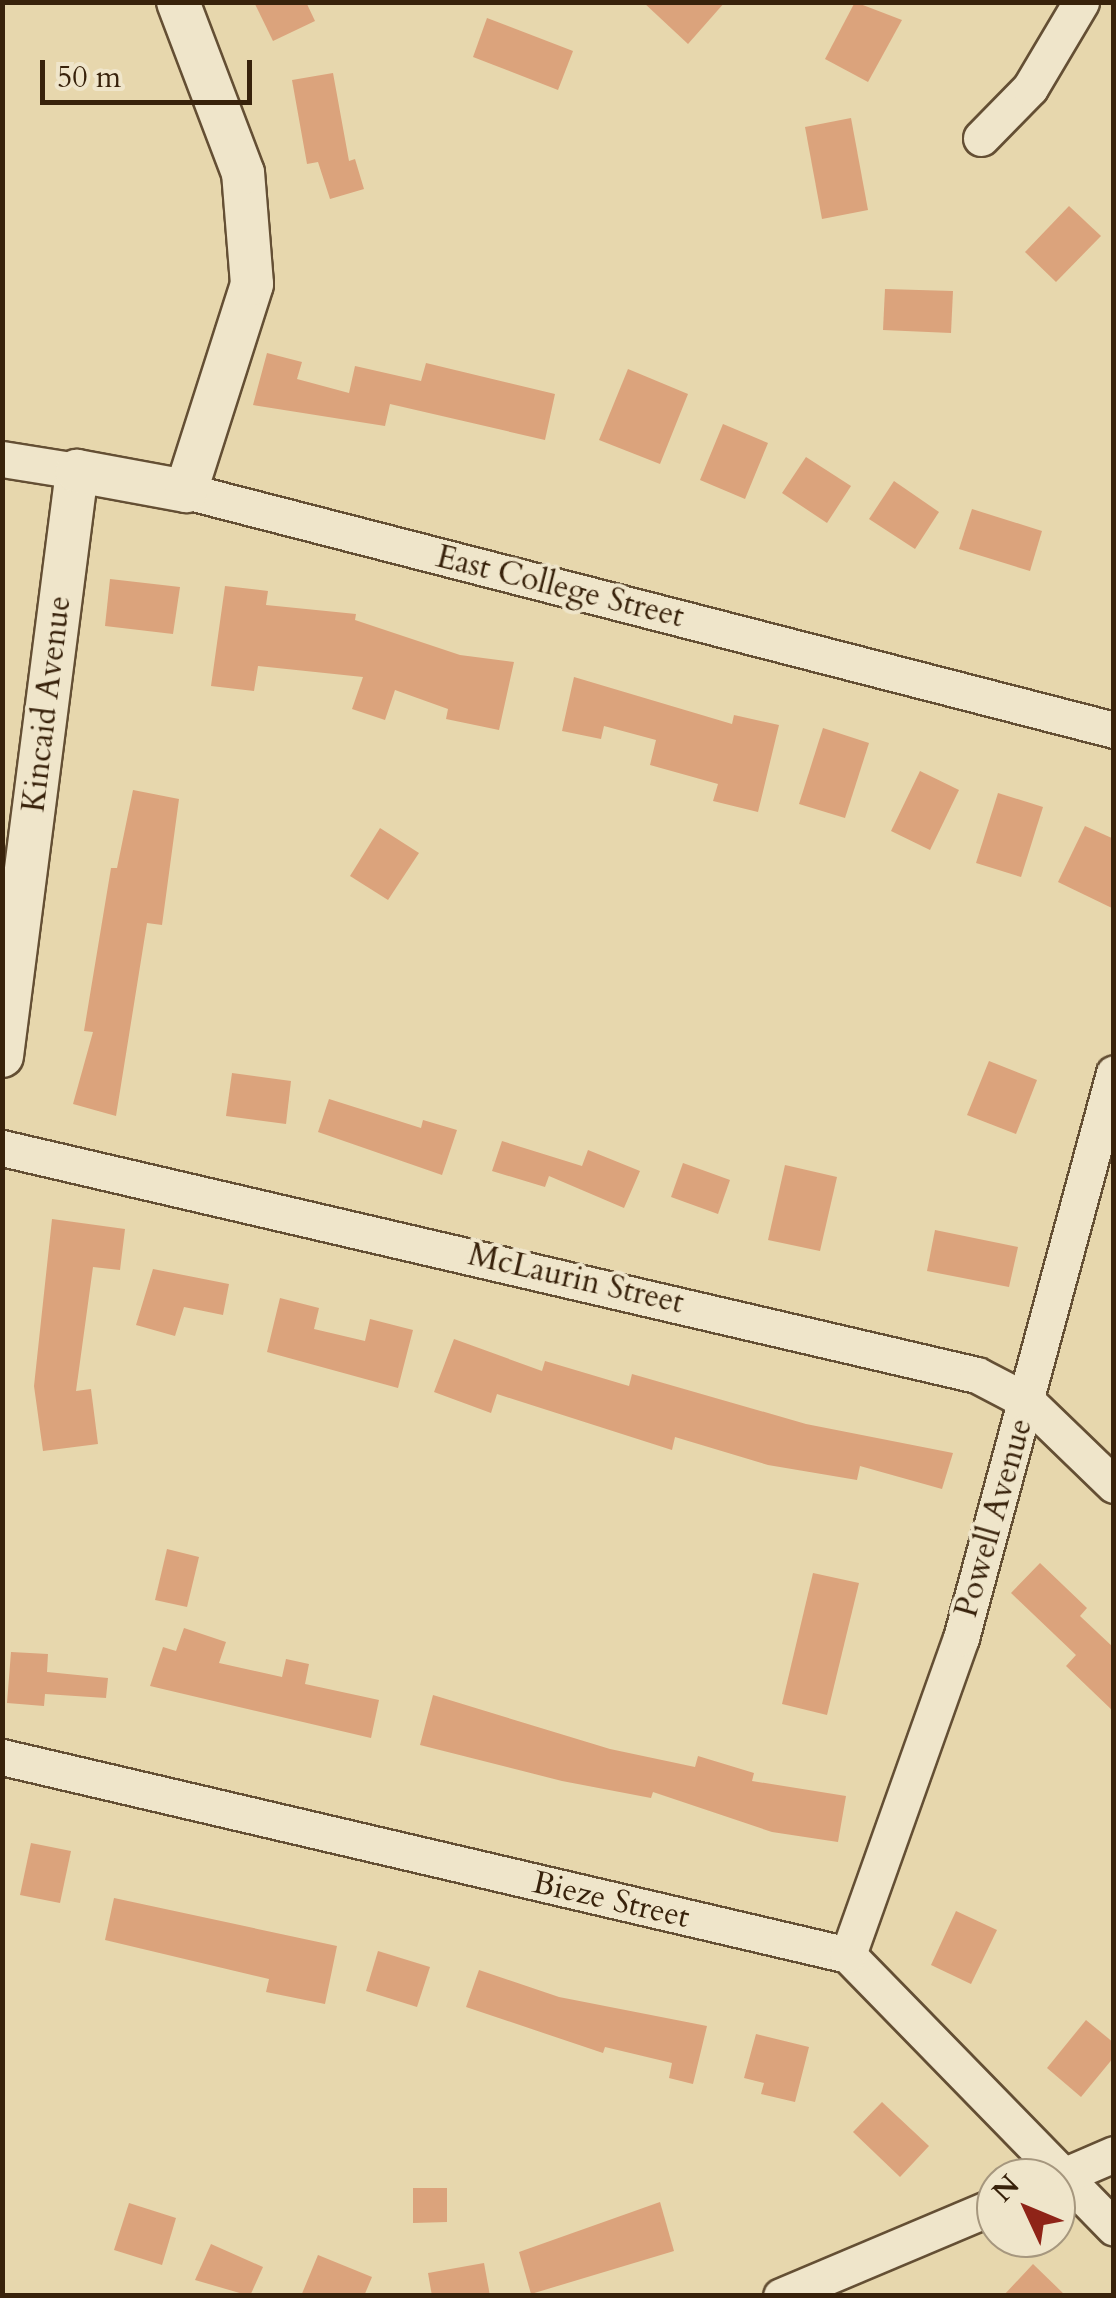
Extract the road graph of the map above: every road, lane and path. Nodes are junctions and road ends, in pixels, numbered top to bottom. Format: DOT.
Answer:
graph roads {
  1 [pos="178,2"];
  2 [pos="1081,2"];
  3 [pos="982,138"];
  4 [pos="2,459"];
  5 [pos="77,470"];
  6 [pos="186,491"];
  7 [pos="1114,730"];
  8 [pos="2,1056"];
  9 [pos="1114,1073"];
  10 [pos="2,1148"];
  11 [pos="1027,1402"];
  12 [pos="1114,1485"];
  13 [pos="2,1758"];
  14 [pos="848,1955"];
  15 [pos="1114,2154"];
  16 [pos="1039,2158"];
  17 [pos="1076,2170"];
  18 [pos="1076,2194"];
  19 [pos="976,2213"];
  20 [pos="1114,2228"];
  21 [pos="781,2296"];
  1 -- 6 [label="street"];
  2 -- 3 [label="street"];
  4 -- 5 [label="street, East College Street"];
  5 -- 6 [label="street, East College Street"];
  5 -- 8 [label="street, Kincaid Avenue"];
  6 -- 7 [label="street, East College Street"];
  9 -- 11 [label="street, Powell Avenue"];
  10 -- 11 [label="street, McLaurin Street"];
  11 -- 12 [label="street, McLaurin Street"];
  11 -- 14 [label="street, Powell Avenue"];
  13 -- 14 [label="street, Bieze Street"];
  14 -- 16 [label="street"];
  15 -- 17 [label="street"];
  18 -- 20 [label="street"];
  19 -- 21 [label="street"];
}
